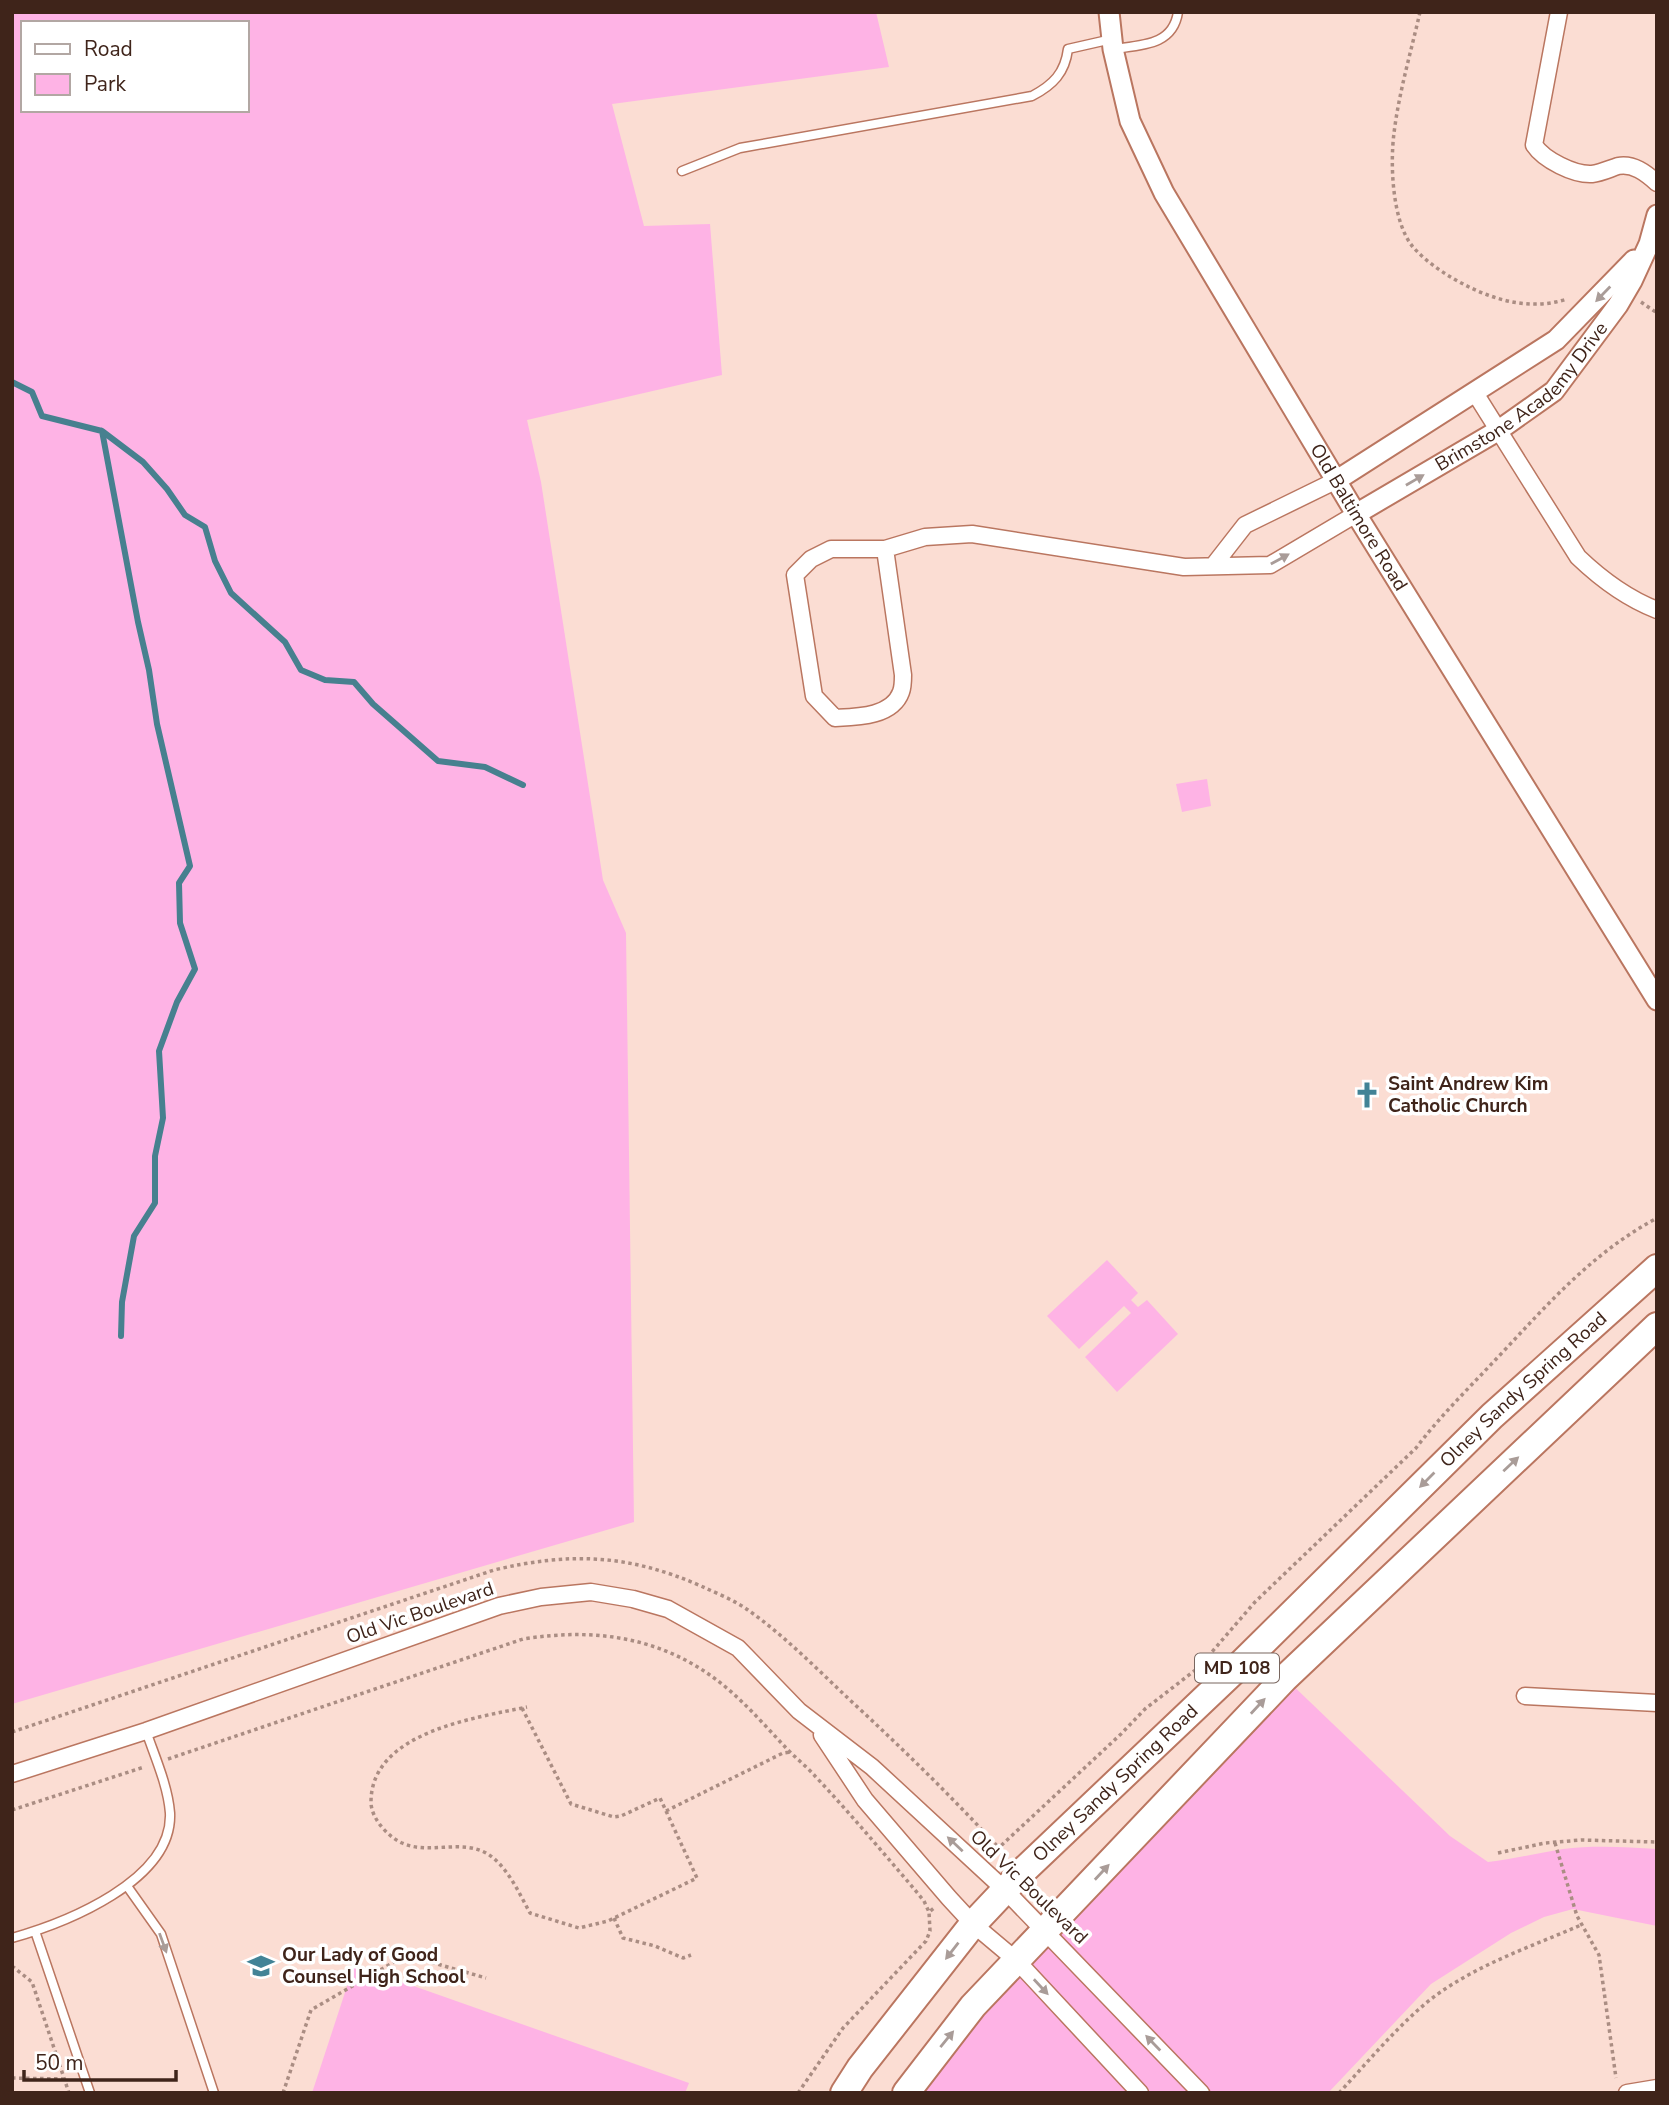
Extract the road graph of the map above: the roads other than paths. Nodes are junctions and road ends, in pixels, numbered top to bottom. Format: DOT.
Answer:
graph roads {
  1 [pos="1109,12"];
  2 [pos="1178,12"];
  3 [pos="1559,12"];
  4 [pos="1112,44"];
  5 [pos="682,170"];
  6 [pos="1657,183"];
  7 [pos="1657,215"];
  8 [pos="1648,244"];
  9 [pos="1475,393"];
  10 [pos="1499,430"];
  11 [pos="1338,480"];
  12 [pos="1356,514"];
  13 [pos="885,549"];
  14 [pos="1213,566"];
  15 [pos="1657,610"];
  16 [pos="1657,1000"];
  17 [pos="1657,1268"];
  18 [pos="1657,1326"];
  19 [pos="1525,1696"];
  20 [pos="1657,1703"];
  21 [pos="815,1724"];
  22 [pos="146,1731"];
  23 [pos="12,1774"];
  24 [pos="127,1885"];
  25 [pos="1005,1890"];
  26 [pos="973,1924"];
  27 [pos="35,1931"];
  28 [pos="1046,1931"];
  29 [pos="12,1938"];
  30 [pos="1017,1961"];
  31 [pos="1622,2087"];
  32 [pos="1657,2088"];
  33 [pos="90,2093"];
  34 [pos="214,2093"];
  35 [pos="845,2093"];
  36 [pos="906,2093"];
  37 [pos="1140,2093"];
  38 [pos="1200,2093"];
  1 -- 4 [label="street, Old Baltimore Road"];
  2 -- 4 [label="lane"];
  3 -- 6 [label="street"];
  4 -- 5 [label="lane"];
  4 -- 11 [label="street, Old Baltimore Road"];
  7 -- 8 [label="street, Brimstone Academy Drive"];
  8 -- 9 [label="street, Brimstone Academy Drive, one-way"];
  8 -- 10 [label="street, Brimstone Academy Drive"];
  9 -- 10 [label="street"];
  9 -- 11 [label="street, Brimstone Academy Drive"];
  12 -- 10 [label="street, Brimstone Academy Drive, one-way"];
  10 -- 15 [label="street"];
  11 -- 12 [label="street, Old Baltimore Road"];
  11 -- 14 [label="street"];
  14 -- 12 [label="street, one-way"];
  12 -- 16 [label="street, Old Baltimore Road"];
  13 -- 13 [label="street"];
  13 -- 14 [label="street"];
  17 -- 25 [label="main road, Olney Sandy Spring Road / MD 108, one-way"];
  28 -- 18 [label="main road, MD 108, one-way"];
  19 -- 20 [label="street"];
  21 -- 22 [label="street, Old Vic Boulevard"];
  25 -- 21 [label="street, Old Vic Boulevard, one-way"];
  21 -- 26 [label="street, Old Vic Boulevard"];
  22 -- 23 [label="street, Old Vic Boulevard"];
  22 -- 24 [label="lane"];
  24 -- 27 [label="lane"];
  24 -- 34 [label="lane, one-way"];
  25 -- 26 [label="main road, Olney Sandy Spring Road / MD 108"];
  25 -- 28 [label="street, Old Vic Boulevard"];
  26 -- 30 [label="street, Old Vic Boulevard"];
  26 -- 35 [label="main road, Olney Sandy Spring Road / MD 108, one-way"];
  27 -- 29 [label="lane"];
  27 -- 33 [label="lane"];
  28 -- 30 [label="main road, MD 108"];
  38 -- 28 [label="street, Old Vic Boulevard, one-way"];
  36 -- 30 [label="main road, MD 108, one-way"];
  30 -- 37 [label="street, Old Vic Boulevard, one-way"];
  31 -- 32 [label="street"];
}
